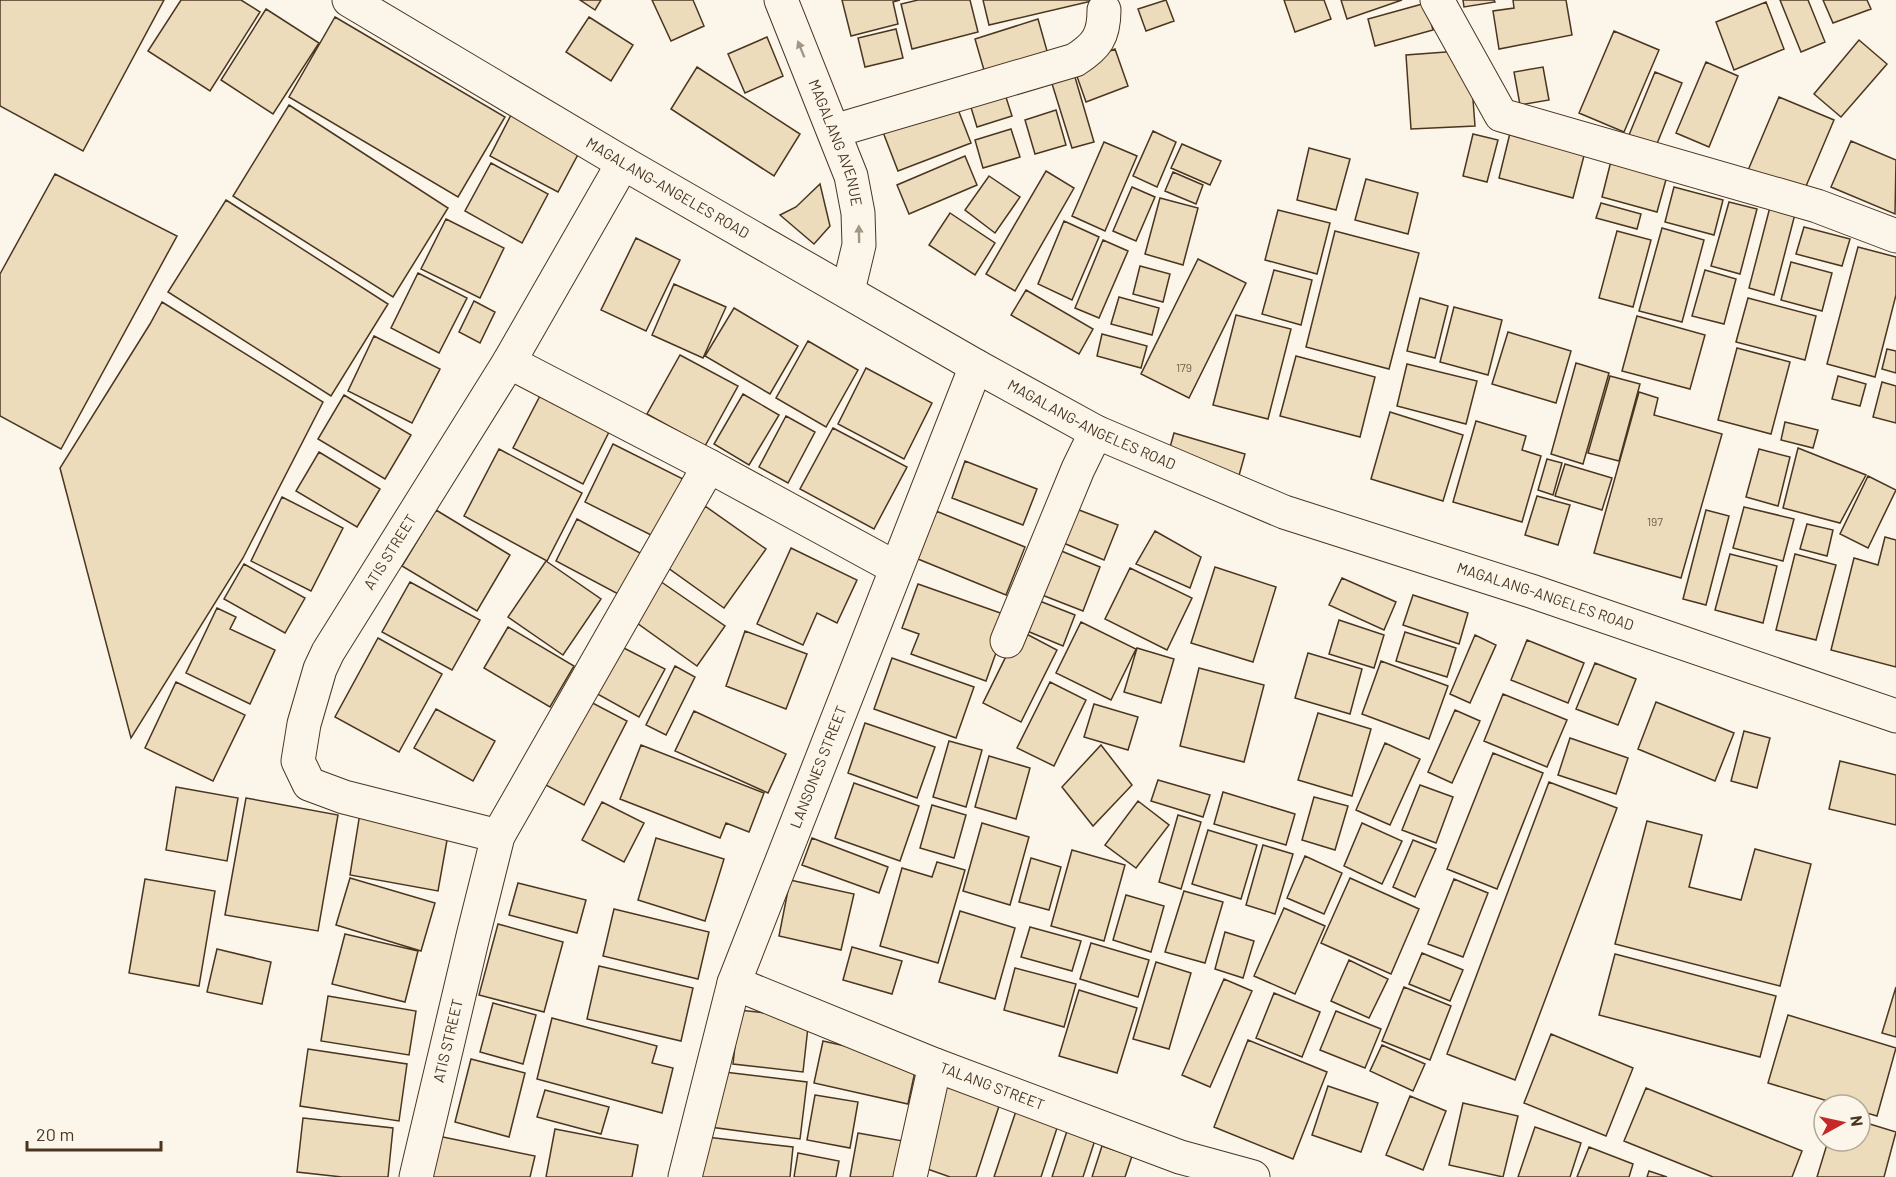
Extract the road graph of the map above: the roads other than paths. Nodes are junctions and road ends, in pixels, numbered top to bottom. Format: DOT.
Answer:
graph roads {
  1 [pos="349,0"];
  2 [pos="781,0"];
  3 [pos="1437,0"];
  4 [pos="1112,3"];
  5 [pos="834,131"];
  6 [pos="623,163"];
  7 [pos="1896,236"];
  8 [pos="848,291"];
  9 [pos="508,362"];
  10 [pos="976,366"];
  11 [pos="1096,432"];
  12 [pos="709,466"];
  13 [pos="896,567"];
  14 [pos="1007,641"];
  15 [pos="1896,716"];
  16 [pos="498,836"];
  17 [pos="734,983"];
  18 [pos="935,1065"];
  19 [pos="1178,1167"];
  20 [pos="416,1177"];
  21 [pos="685,1177"];
  22 [pos="910,1177"];
  23 [pos="1253,1177"];
  1 -- 6 [label="street, MAGALANG-ANGELES ROAD"];
  5 -- 2 [label="street, MAGALANG AVENUE, one-way"];
  3 -- 7 [label="street"];
  4 -- 5 [label="street"];
  8 -- 5 [label="street, MAGALANG AVENUE, one-way"];
  6 -- 8 [label="street, MAGALANG-ANGELES ROAD"];
  6 -- 9 [label="street, ATIS STREET"];
  8 -- 10 [label="street, MAGALANG-ANGELES ROAD"];
  9 -- 12 [label="street"];
  9 -- 16 [label="street, ATIS STREET"];
  10 -- 11 [label="street, MAGALANG-ANGELES ROAD"];
  10 -- 13 [label="street, LANSONES STREET"];
  11 -- 14 [label="street"];
  11 -- 15 [label="street, MAGALANG-ANGELES ROAD"];
  12 -- 13 [label="street"];
  12 -- 16 [label="street, ATIS STREET"];
  13 -- 17 [label="street, LANSONES STREET"];
  16 -- 20 [label="street, ATIS STREET"];
  17 -- 18 [label="street, TALANG STREET"];
  17 -- 21 [label="street, LANSONES STREET"];
  18 -- 19 [label="street, TALANG STREET"];
  18 -- 22 [label="street"];
  19 -- 23 [label="street, TALANG STREET"];
}
